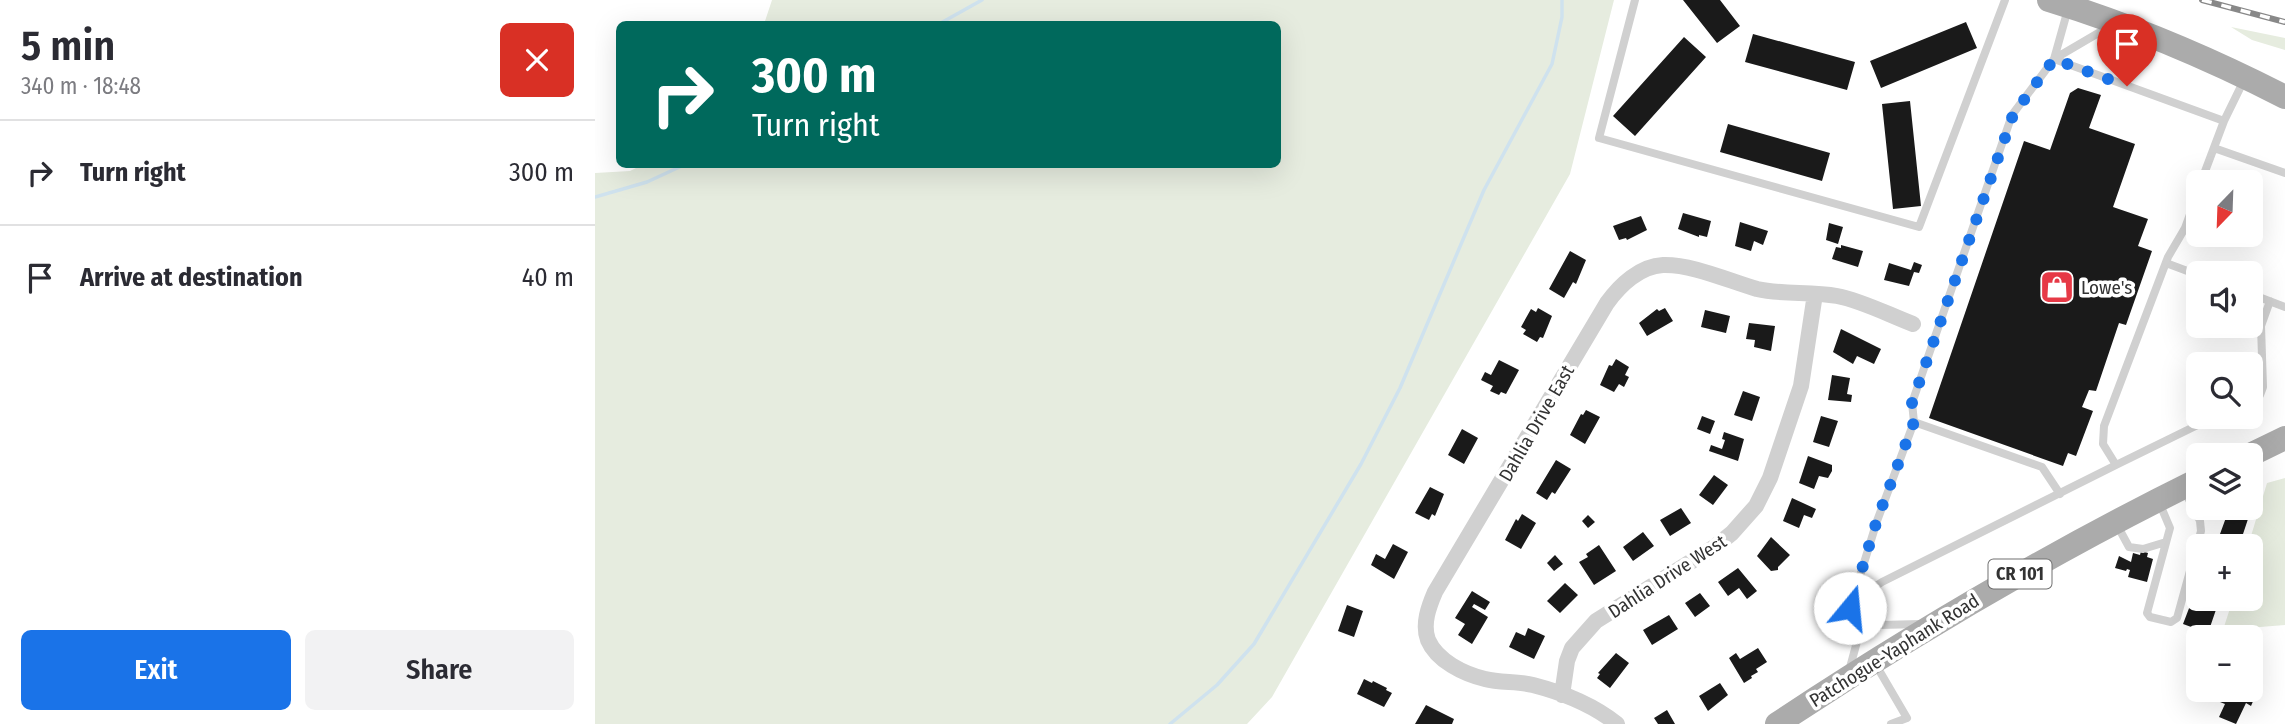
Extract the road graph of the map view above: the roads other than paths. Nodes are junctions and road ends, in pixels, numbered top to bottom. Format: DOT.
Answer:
graph roads {
  1 [pos="1635,0"];
  2 [pos="2005,0"];
  3 [pos="2059,3"];
  4 [pos="2117,22"];
  5 [pos="2054,59"];
  6 [pos="2246,77"];
  7 [pos="2285,97"];
  8 [pos="2224,121"];
  9 [pos="2214,148"];
  10 [pos="2206,170"];
  11 [pos="2285,173"];
  12 [pos="2186,225"];
  13 [pos="2166,263"];
  14 [pos="2186,270"];
  15 [pos="1815,294"];
  16 [pos="2263,298"];
  17 [pos="2270,301"];
  18 [pos="2285,307"];
  19 [pos="1913,324"];
  20 [pos="2261,352"];
  21 [pos="1914,422"];
  22 [pos="2189,429"];
  23 [pos="2285,438"];
  24 [pos="2263,448"];
  25 [pos="2116,465"];
  26 [pos="2186,486"];
  27 [pos="2060,494"];
  28 [pos="2157,500"];
  29 [pos="2200,520"];
  30 [pos="2115,522"];
  31 [pos="2166,542"];
  32 [pos="1852,602"];
  33 [pos="1936,623"];
  34 [pos="1874,661"];
  35 [pos="1847,678"];
  36 [pos="1562,695"];
  37 [pos="1908,721"];
  38 [pos="1616,724"];
  39 [pos="1777,724"];
  40 [pos="1891,724"];
  1 -- 2 [label="lane"];
  3 -- 4 [label="main road"];
  3 -- 5 [label="lane"];
  4 -- 5 [label="lane"];
  4 -- 6 [label="main road"];
  5 -- 8 [label="lane"];
  5 -- 21 [label="lane"];
  6 -- 7 [label="main road"];
  6 -- 8 [label="lane"];
  8 -- 9 [label="lane"];
  9 -- 10 [label="lane"];
  9 -- 11 [label="lane"];
  12 -- 13 [label="lane"];
  13 -- 14 [label="lane"];
  13 -- 25 [label="lane"];
  15 -- 19 [label="street"];
  15 -- 36 [label="street, Dahlia Drive West"];
  15 -- 36 [label="street, Dahlia Drive East"];
  16 -- 17 [label="lane"];
  17 -- 18 [label="lane"];
  17 -- 20 [label="lane"];
  21 -- 27 [label="lane"];
  21 -- 32 [label="lane"];
  22 -- 25 [label="lane"];
  23 -- 24 [label="main road"];
  25 -- 27 [label="lane"];
  26 -- 28 [label="main road, Patchogue-Yaphank Road / CR 101"];
  27 -- 32 [label="lane"];
  28 -- 30 [label="main road, Patchogue-Yaphank Road / CR 101"];
  28 -- 31 [label="lane"];
  29 -- 31 [label="lane"];
  30 -- 31 [label="lane"];
  30 -- 33 [label="main road, Patchogue-Yaphank Road / CR 101"];
  32 -- 33 [label="lane"];
  32 -- 35 [label="lane"];
  33 -- 34 [label="main road, Patchogue-Yaphank Road / CR 101"];
  34 -- 35 [label="main road, Patchogue-Yaphank Road / CR 101"];
  34 -- 37 [label="lane"];
  35 -- 39 [label="main road, Patchogue-Yaphank Road / CR 101"];
  36 -- 38 [label="street, Dahlia Drive East"];
  37 -- 40 [label="lane"];
}
